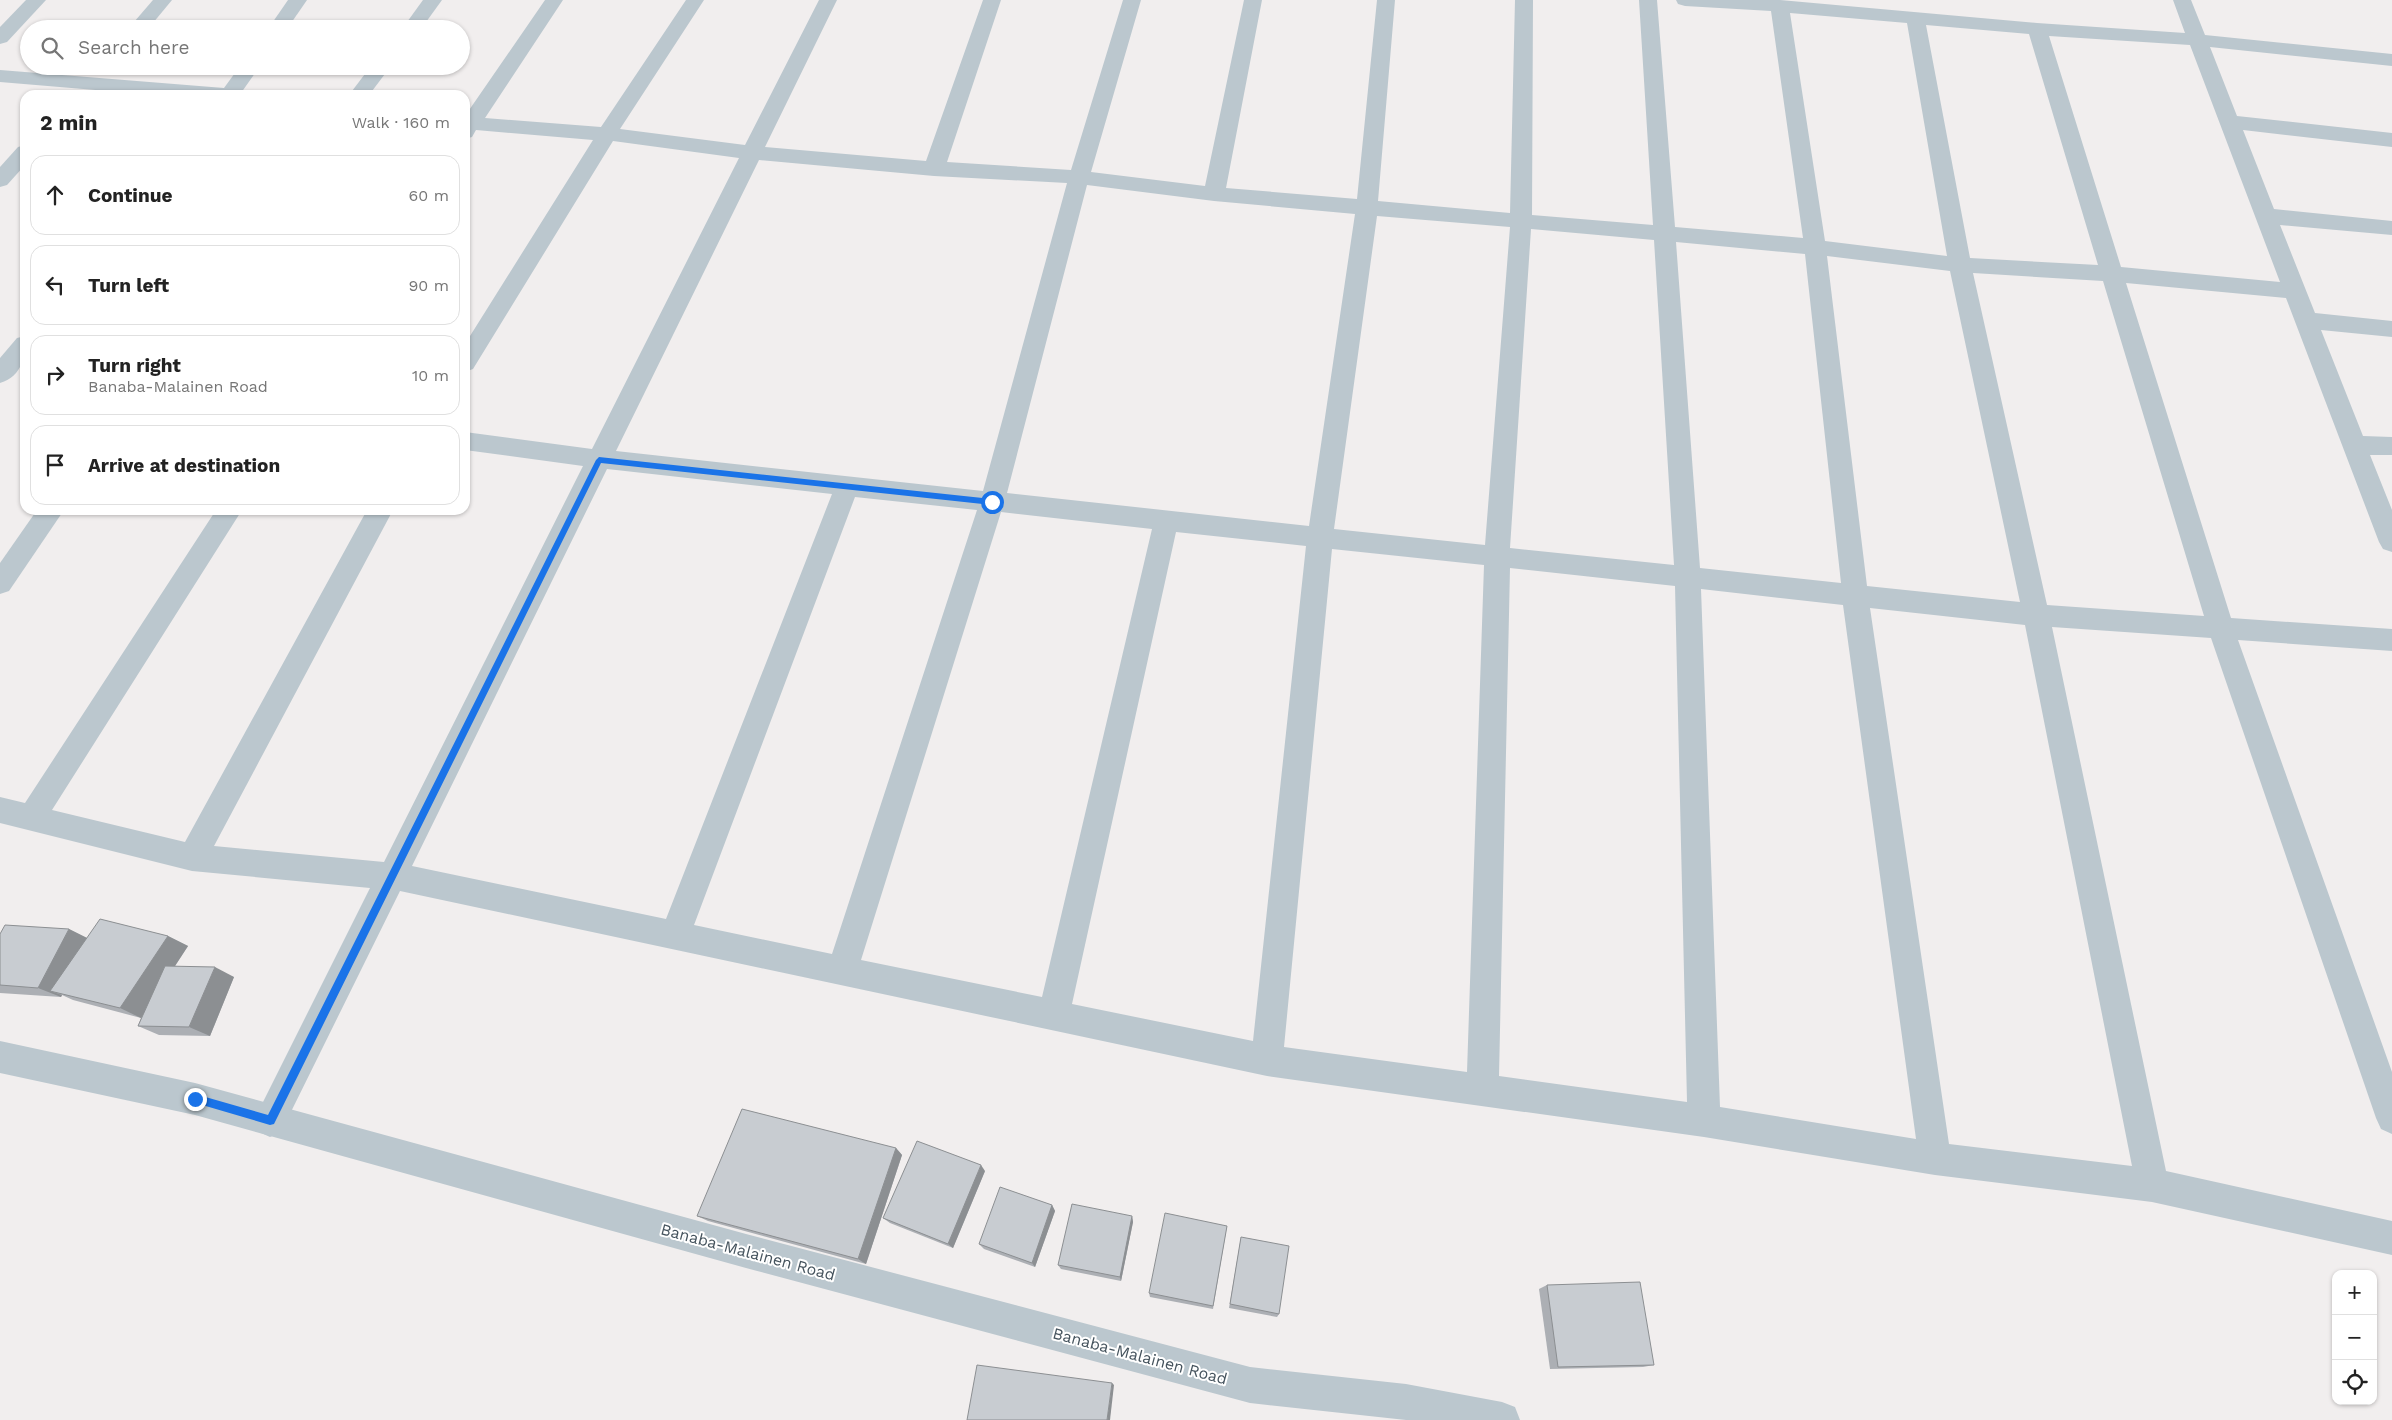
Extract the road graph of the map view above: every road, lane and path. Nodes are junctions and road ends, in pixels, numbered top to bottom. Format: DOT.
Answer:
graph roads {
  1 [pos="37,0"];
  2 [pos="164,0"];
  3 [pos="298,0"];
  4 [pos="433,0"];
  5 [pos="554,0"];
  6 [pos="694,0"];
  7 [pos="828,0"];
  8 [pos="992,0"];
  9 [pos="1132,0"];
  10 [pos="1253,0"];
  11 [pos="1386,0"];
  12 [pos="1524,0"];
  13 [pos="1648,0"];
  14 [pos="1685,0"];
  15 [pos="2182,0"];
  16 [pos="1780,6"];
  17 [pos="1916,17"];
  18 [pos="145,20"];
  19 [pos="284,20"];
  20 [pos="418,20"];
  21 [pos="2037,29"];
  22 [pos="0,38"];
  23 [pos="2197,40"];
  24 [pos="2392,60"];
  25 [pos="94,75"];
  26 [pos="244,75"];
  27 [pos="374,75"];
  28 [pos="0,76"];
  29 [pos="80,90"];
  30 [pos="233,90"];
  31 [pos="363,90"];
  32 [pos="2229,122"];
  33 [pos="470,123"];
  34 [pos="470,127"];
  35 [pos="607,134"];
  36 [pos="2392,140"];
  37 [pos="752,153"];
  38 [pos="20,158"];
  39 [pos="934,169"];
  40 [pos="1079,177"];
  41 [pos="0,180"];
  42 [pos="1214,194"];
  43 [pos="1367,207"];
  44 [pos="2266,216"];
  45 [pos="1521,221"];
  46 [pos="2392,228"];
  47 [pos="1664,234"];
  48 [pos="1815,247"];
  49 [pos="1960,265"];
  50 [pos="2112,274"];
  51 [pos="2294,291"];
  52 [pos="2306,320"];
  53 [pos="2392,329"];
  54 [pos="20,350"];
  55 [pos="470,355"];
  56 [pos="1,372"];
  57 [pos="20,375"];
  58 [pos="470,442"];
  59 [pos="2354,445"];
  60 [pos="2392,446"];
  61 [pos="599,460"];
  62 [pos="847,486"];
  63 [pos="992,502"];
  64 [pos="48,515"];
  65 [pos="226,515"];
  66 [pos="377,515"];
  67 [pos="1166,521"];
  68 [pos="1320,537"];
  69 [pos="2392,542"];
  70 [pos="1497,556"];
  71 [pos="1688,577"];
  72 [pos="0,583"];
  73 [pos="1855,595"];
  74 [pos="2036,614"];
  75 [pos="2221,629"];
  76 [pos="2392,640"];
  77 [pos="0,810"];
  78 [pos="31,818"];
  79 [pos="192,857"];
  80 [pos="392,876"];
  81 [pos="675,935"];
  82 [pos="842,970"];
  83 [pos="1054,1015"];
  84 [pos="0,1057"];
  85 [pos="1267,1060"];
  86 [pos="1483,1088"];
  87 [pos="2392,1118"];
  88 [pos="270,1121"];
  89 [pos="1704,1121"];
  90 [pos="1935,1159"];
  91 [pos="2152,1185"];
  92 [pos="2392,1238"];
  93 [pos="1406,1411"];
  94 [pos="1502,1420"];
  1 -- 22 [label="street"];
  2 -- 18 [label="street"];
  3 -- 19 [label="street"];
  4 -- 20 [label="street"];
  5 -- 33 [label="street"];
  6 -- 35 [label="street"];
  7 -- 37 [label="street"];
  8 -- 39 [label="street"];
  9 -- 40 [label="street"];
  10 -- 42 [label="street"];
  11 -- 43 [label="street"];
  12 -- 45 [label="street"];
  13 -- 47 [label="street"];
  14 -- 16 [label="street"];
  15 -- 23 [label="street"];
  16 -- 17 [label="street"];
  16 -- 48 [label="street"];
  17 -- 21 [label="street"];
  17 -- 49 [label="street"];
  21 -- 23 [label="street"];
  21 -- 50 [label="street"];
  23 -- 24 [label="street"];
  23 -- 32 [label="street"];
  25 -- 29 [label="street"];
  26 -- 30 [label="street"];
  27 -- 31 [label="street"];
  28 -- 29 [label="street"];
  32 -- 36 [label="street"];
  32 -- 44 [label="street"];
  34 -- 35 [label="street"];
  35 -- 37 [label="street"];
  35 -- 55 [label="street"];
  37 -- 39 [label="street"];
  37 -- 61 [label="street"];
  38 -- 41 [label="street"];
  39 -- 40 [label="street"];
  40 -- 42 [label="street"];
  40 -- 63 [label="street"];
  42 -- 43 [label="street"];
  43 -- 45 [label="street"];
  43 -- 68 [label="street"];
  44 -- 46 [label="street"];
  44 -- 51 [label="street"];
  45 -- 47 [label="street"];
  45 -- 70 [label="street"];
  47 -- 48 [label="street"];
  47 -- 71 [label="street"];
  48 -- 49 [label="street"];
  48 -- 73 [label="street"];
  49 -- 50 [label="street"];
  49 -- 74 [label="street"];
  50 -- 51 [label="street"];
  50 -- 75 [label="street"];
  51 -- 52 [label="street"];
  52 -- 53 [label="street"];
  52 -- 59 [label="street"];
  54 -- 56 [label="street"];
  56 -- 57 [label="street"];
  58 -- 61 [label="street"];
  59 -- 60 [label="street"];
  59 -- 69 [label="street"];
  61 -- 62 [label="street"];
  61 -- 80 [label="street"];
  62 -- 63 [label="street"];
  62 -- 81 [label="street"];
  63 -- 67 [label="street"];
  63 -- 82 [label="street"];
  64 -- 72 [label="street"];
  65 -- 78 [label="street"];
  66 -- 79 [label="street"];
  67 -- 68 [label="street"];
  67 -- 83 [label="street"];
  68 -- 70 [label="street"];
  68 -- 85 [label="street"];
  70 -- 71 [label="street"];
  70 -- 86 [label="street"];
  71 -- 73 [label="street"];
  71 -- 89 [label="street"];
  73 -- 74 [label="street"];
  73 -- 90 [label="street"];
  74 -- 75 [label="street"];
  74 -- 91 [label="street"];
  75 -- 76 [label="street"];
  75 -- 87 [label="street"];
  77 -- 78 [label="street"];
  78 -- 79 [label="street"];
  79 -- 80 [label="street"];
  80 -- 81 [label="street"];
  80 -- 88 [label="street"];
  81 -- 82 [label="street"];
  82 -- 83 [label="street"];
  83 -- 85 [label="street"];
  84 -- 88 [label="street, Banaba-Malainen Road"];
  85 -- 86 [label="street"];
  86 -- 89 [label="street"];
  88 -- 93 [label="street, Banaba-Malainen Road"];
  89 -- 90 [label="street"];
  90 -- 91 [label="street"];
  91 -- 92 [label="street"];
  93 -- 94 [label="street, Banaba-Malainen Road"];
}
